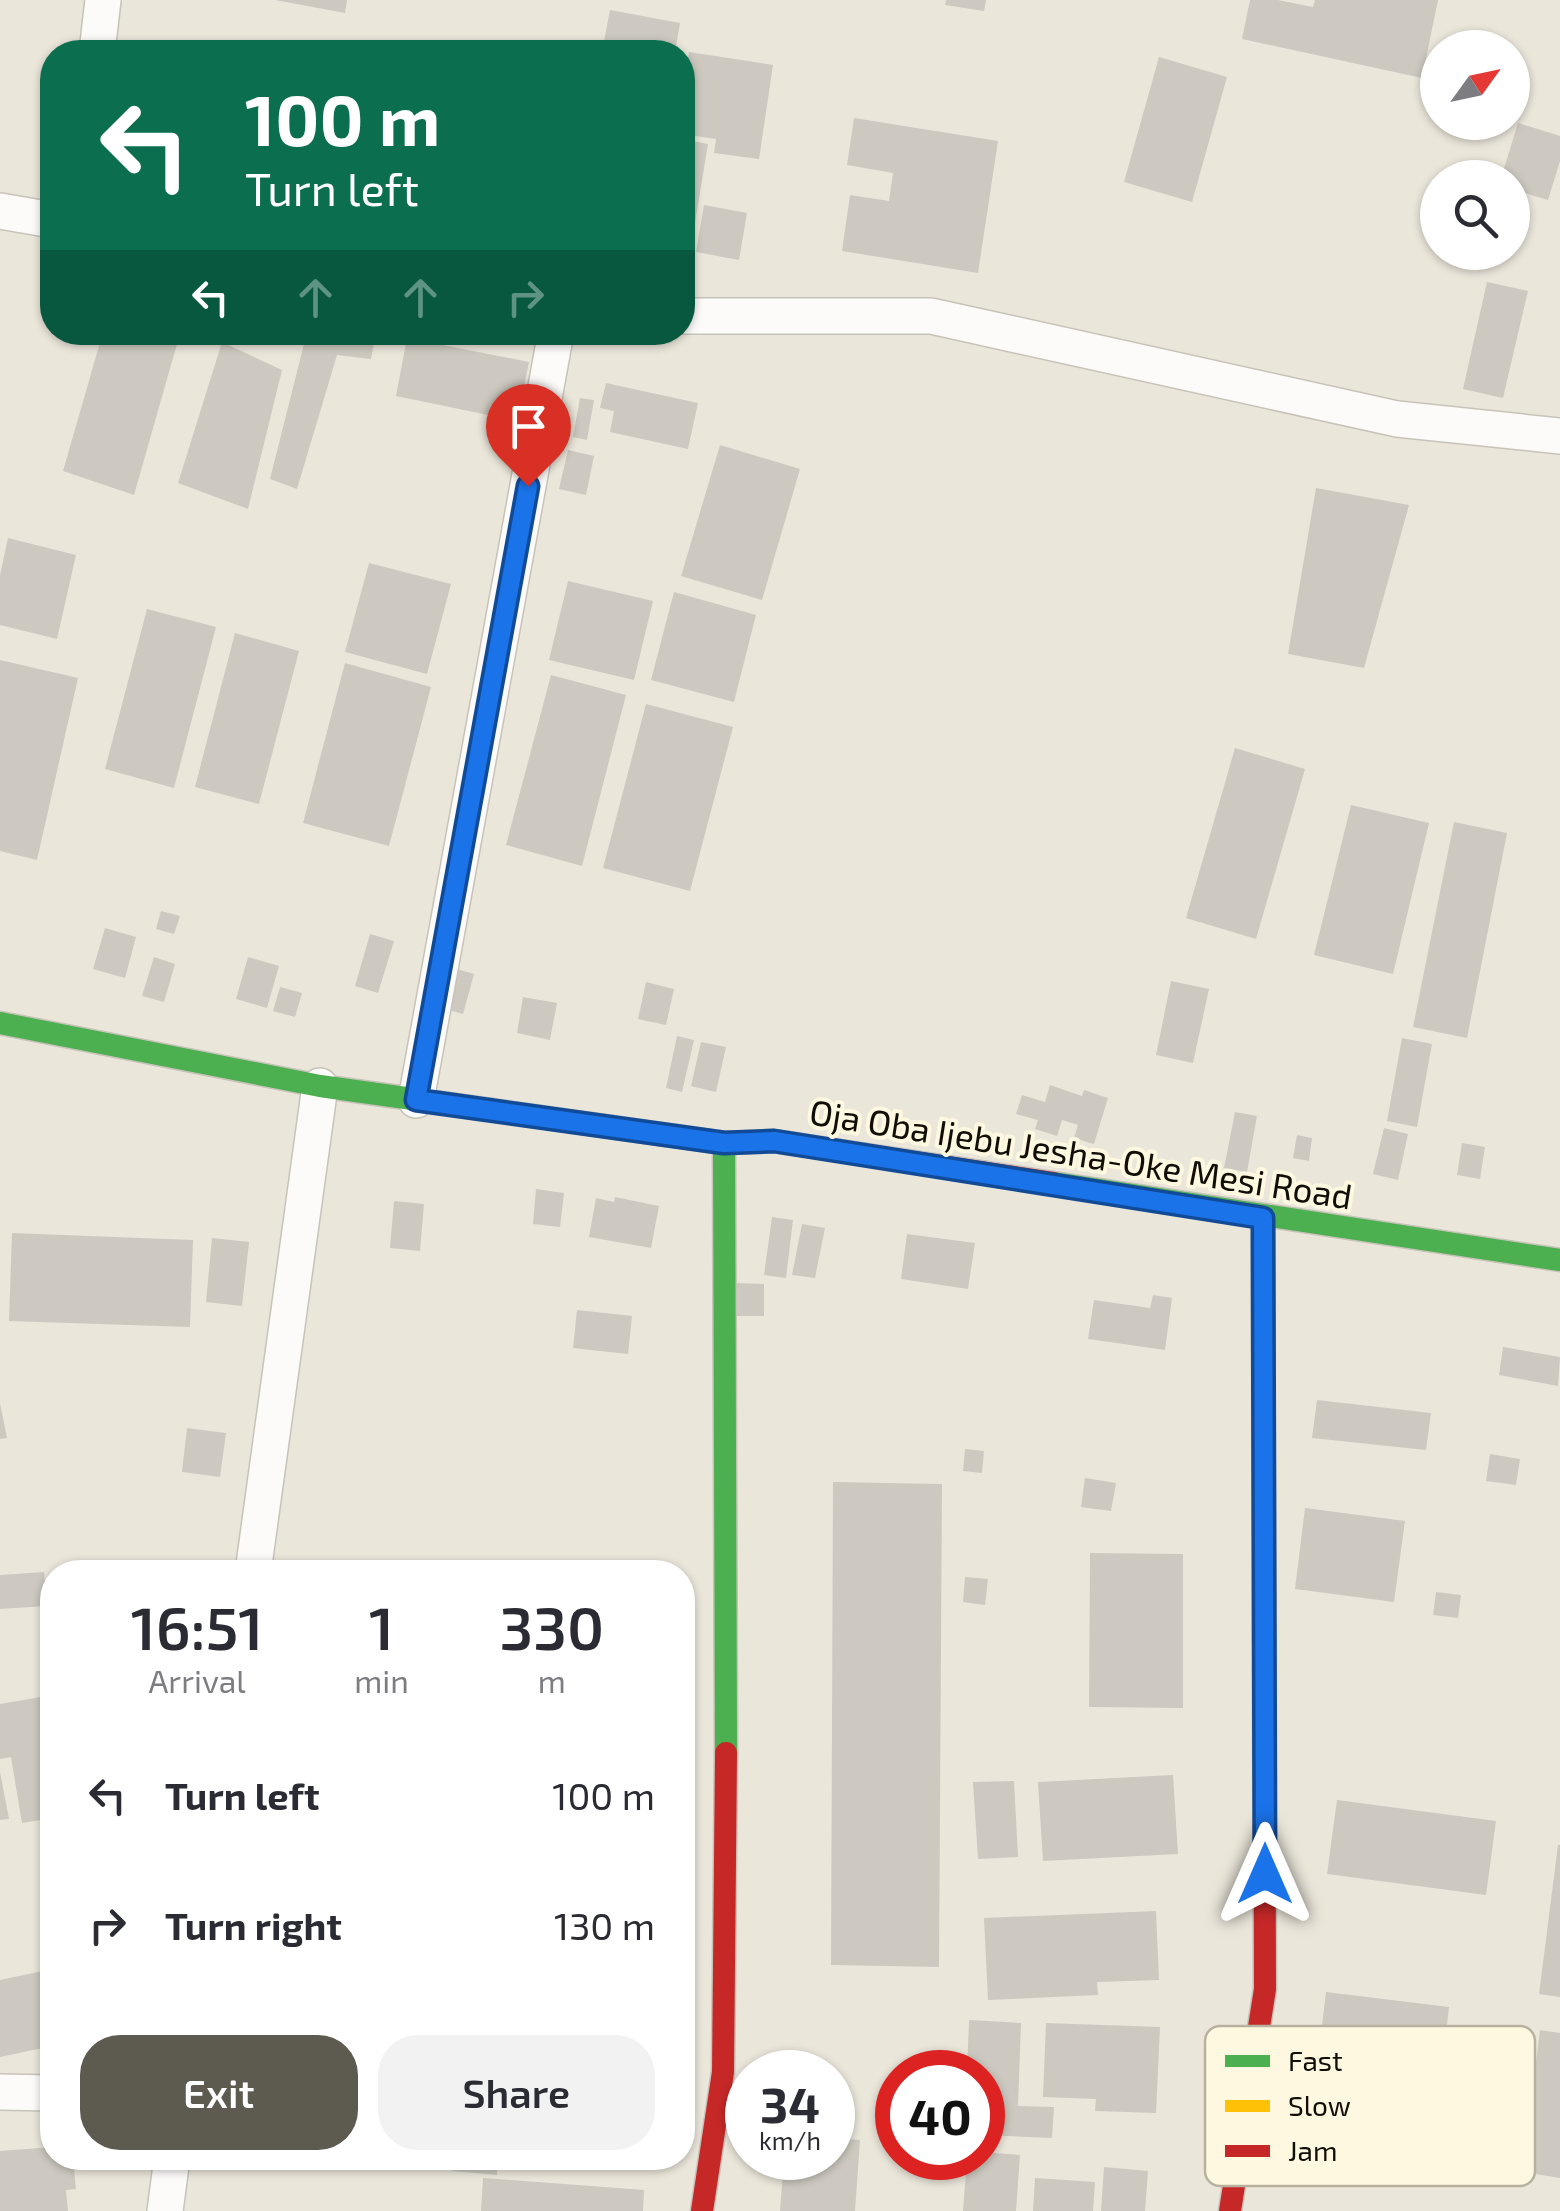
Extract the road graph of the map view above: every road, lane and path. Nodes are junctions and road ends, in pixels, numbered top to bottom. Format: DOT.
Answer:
graph roads {
  1 [pos="103,0"];
  2 [pos="98,40"];
  3 [pos="0,210"];
  4 [pos="40,218"];
  5 [pos="695,316"];
  6 [pos="554,345"];
  7 [pos="1560,436"];
  8 [pos="0,1022"];
  9 [pos="320,1086"];
  10 [pos="416,1100"];
  11 [pos="724,1143"];
  12 [pos="1263,1218"];
  13 [pos="1560,1260"];
  14 [pos="255,1560"];
  15 [pos="1259,2026"];
  16 [pos="0,2092"];
  17 [pos="40,2093"];
  18 [pos="170,2170"];
  19 [pos="1234,2186"];
  20 [pos="165,2211"];
  21 [pos="702,2211"];
  22 [pos="1230,2211"];
  1 -- 2 [label="street"];
  3 -- 4 [label="street"];
  5 -- 7 [label="street"];
  6 -- 10 [label="street"];
  8 -- 9 [label="street, Oja Oba Ijebu Jesha-Oke Mesi Road"];
  9 -- 10 [label="street, Oja Oba Ijebu Jesha-Oke Mesi Road"];
  9 -- 14 [label="street"];
  10 -- 11 [label="street, Oja Oba Ijebu Jesha-Oke Mesi Road"];
  11 -- 12 [label="street, Oja Oba Ijebu Jesha-Oke Mesi Road"];
  11 -- 21 [label="street"];
  12 -- 13 [label="street, Oja Oba Ijebu Jesha-Oke Mesi Road"];
  12 -- 15 [label="street"];
  16 -- 17 [label="street"];
  18 -- 20 [label="street"];
  19 -- 22 [label="street"];
}
